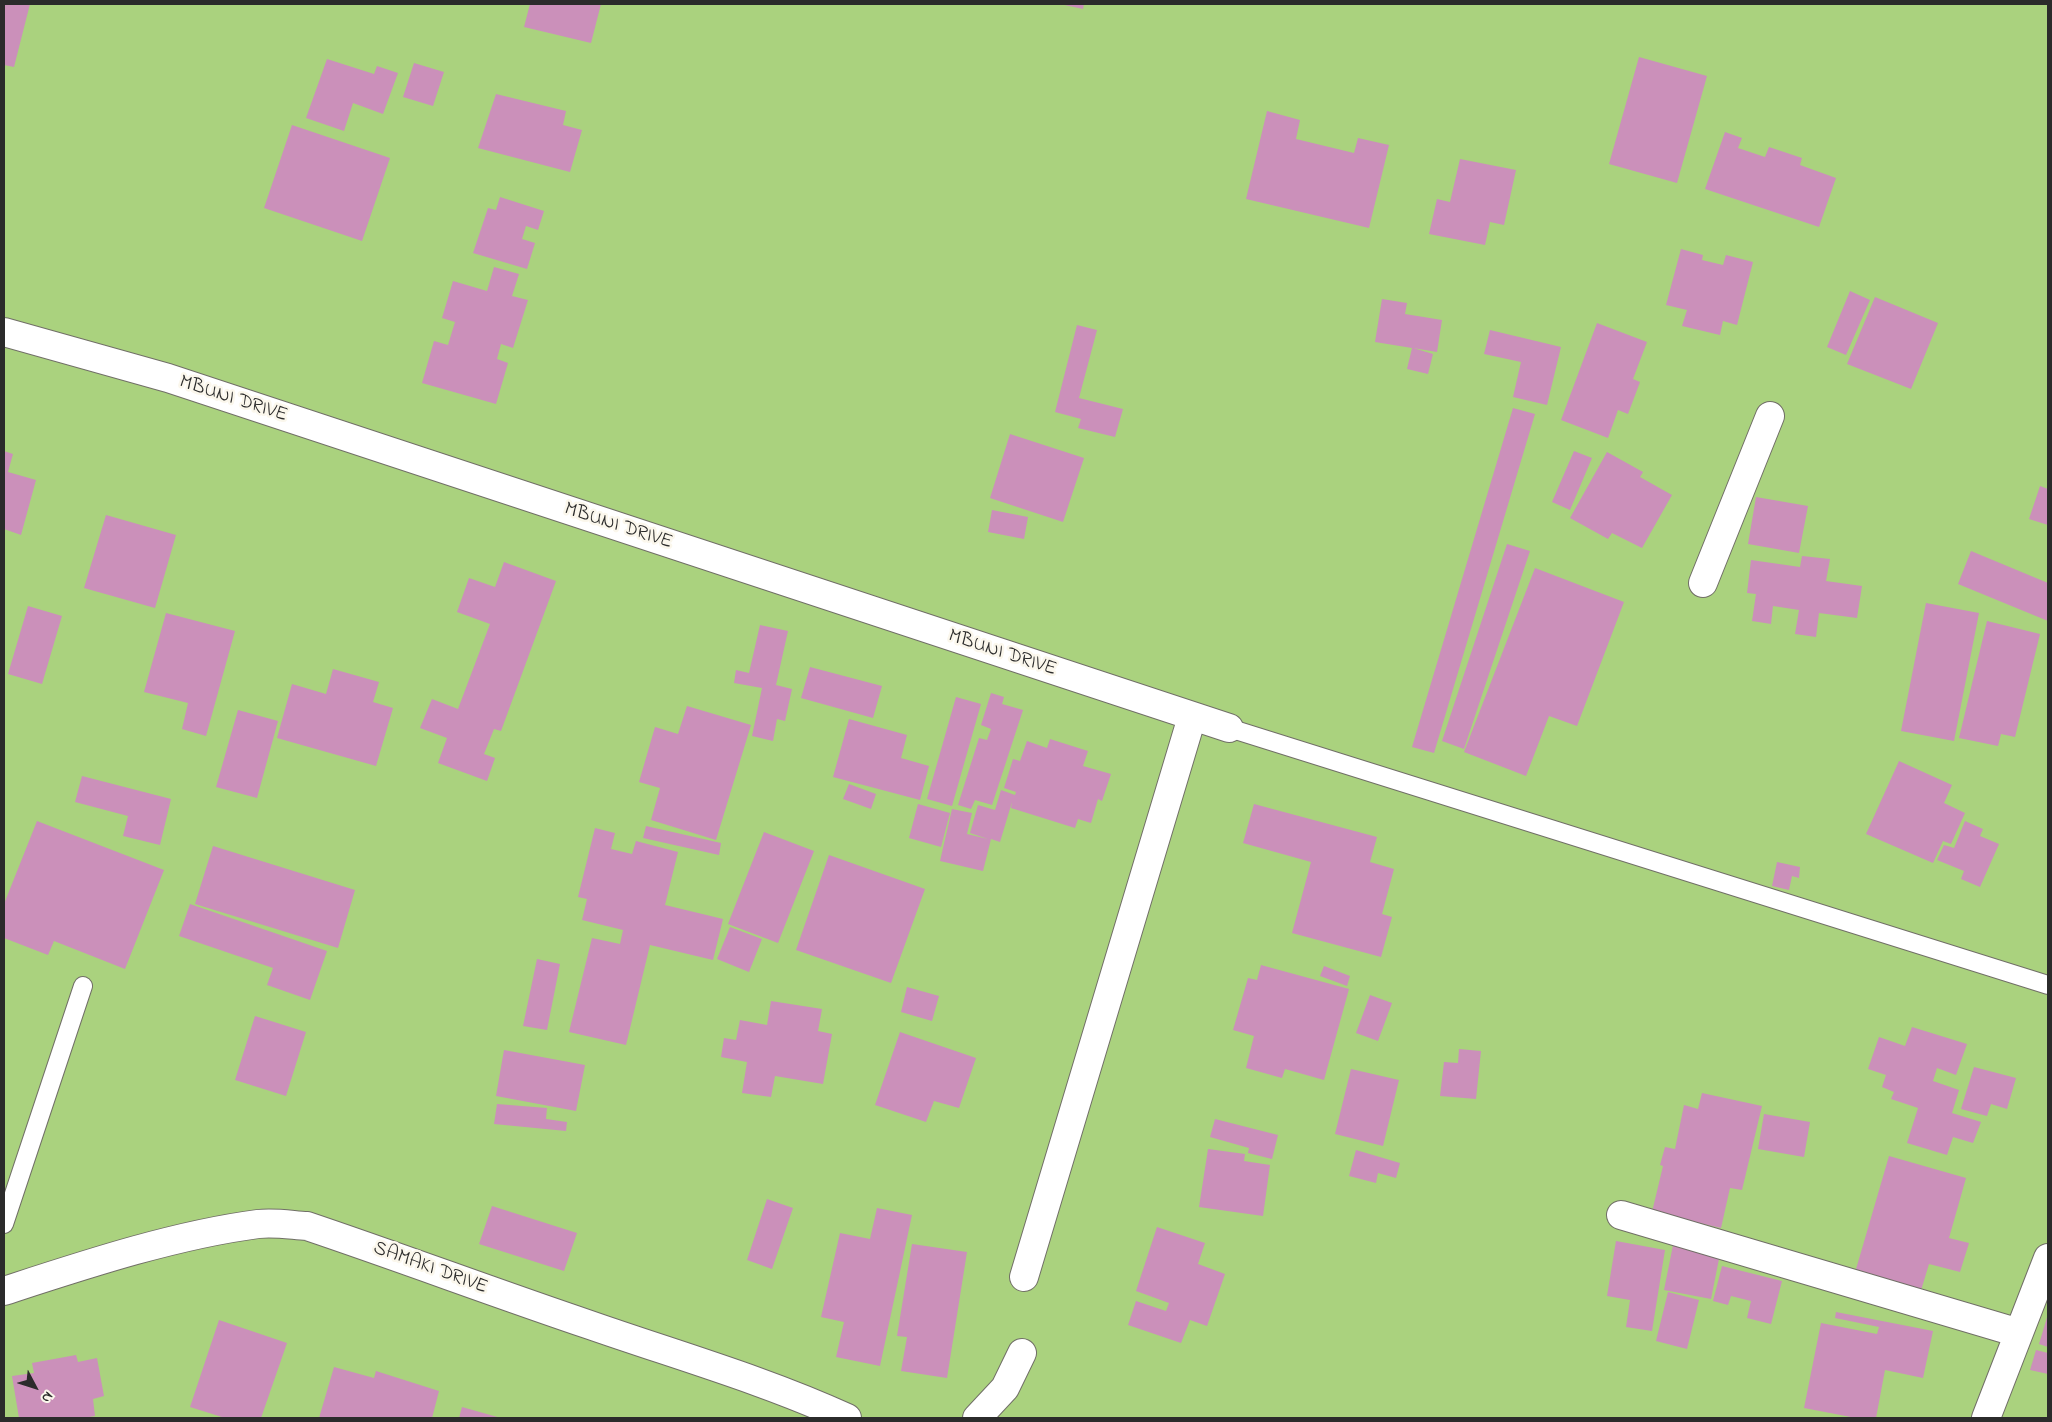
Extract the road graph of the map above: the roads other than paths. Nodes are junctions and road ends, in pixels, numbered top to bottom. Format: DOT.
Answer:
graph roads {
  1 [pos="4,332"];
  2 [pos="1770,416"];
  3 [pos="1703,583"];
  4 [pos="1192,716"];
  5 [pos="1229,728"];
  6 [pos="2048,985"];
  7 [pos="83,986"];
  8 [pos="1621,1215"];
  9 [pos="4,1224"];
  10 [pos="2048,1258"];
  11 [pos="1024,1277"];
  12 [pos="4,1291"];
  13 [pos="2019,1333"];
  14 [pos="1022,1353"];
  15 [pos="847,1418"];
  16 [pos="977,1418"];
  17 [pos="1986,1418"];
  1 -- 4 [label="street, MBUNI DRIVE"];
  2 -- 3 [label="street"];
  4 -- 5 [label="street, MBUNI DRIVE"];
  4 -- 11 [label="street"];
  5 -- 6 [label="lane"];
  7 -- 9 [label="lane"];
  8 -- 13 [label="street"];
  10 -- 13 [label="street"];
  12 -- 15 [label="street, SAMAKI DRIVE"];
  13 -- 17 [label="street"];
  14 -- 16 [label="street"];
}
